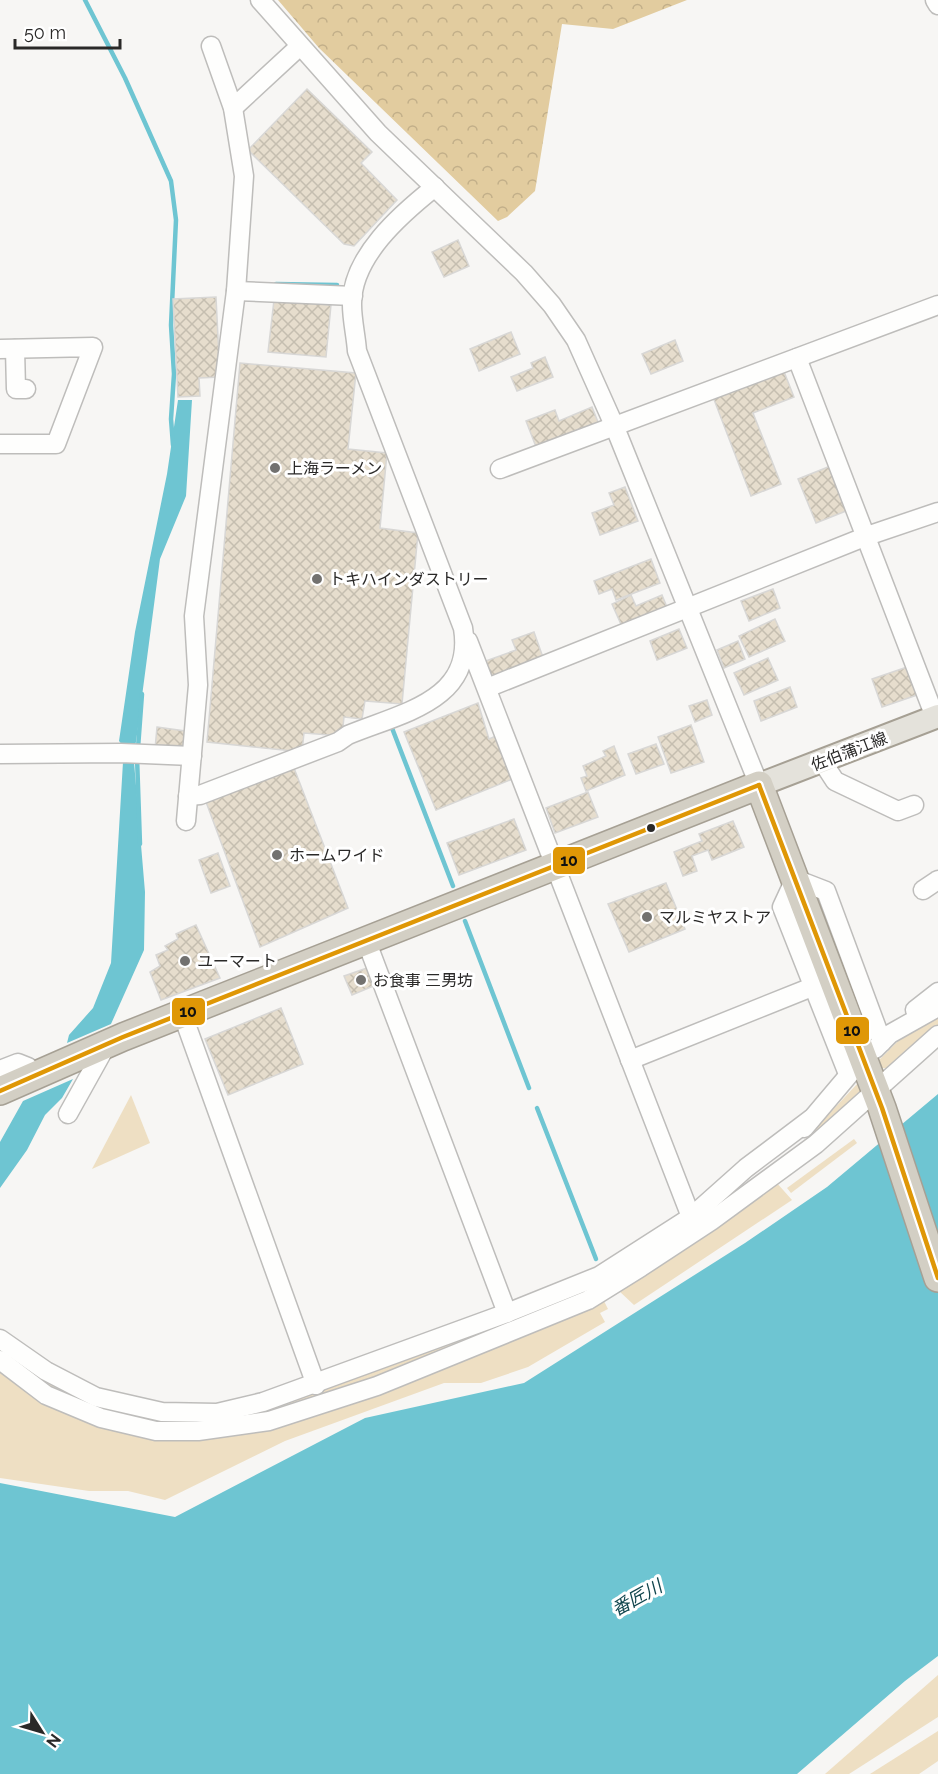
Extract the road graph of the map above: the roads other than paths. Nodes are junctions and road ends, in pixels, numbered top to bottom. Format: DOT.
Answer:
graph roads {
  1 [pos="260,0"];
  2 [pos="211,46"];
  3 [pos="300,46"];
  4 [pos="233,108"];
  5 [pos="435,187"];
  6 [pos="236,291"];
  7 [pos="353,296"];
  8 [pos="938,305"];
  9 [pos="8,349"];
  10 [pos="797,358"];
  11 [pos="26,389"];
  12 [pos="614,425"];
  13 [pos="0,444"];
  14 [pos="500,469"];
  15 [pos="938,512"];
  16 [pos="867,536"];
  17 [pos="687,607"];
  18 [pos="464,628"];
  19 [pos="486,688"];
  20 [pos="936,717"];
  21 [pos="0,754"];
  22 [pos="192,756"];
  23 [pos="822,761"];
  24 [pos="759,785"];
  25 [pos="188,795"];
  26 [pos="914,805"];
  27 [pos="186,821"];
  28 [pos="554,866"];
  29 [pos="795,879"];
  30 [pos="366,940"];
  31 [pos="812,987"];
  32 [pos="938,992"];
  33 [pos="938,1007"];
  34 [pos="182,1013"];
  35 [pos="938,1035"];
  36 [pos="882,1042"];
  37 [pos="97,1048"];
  38 [pos="630,1060"];
  39 [pos="0,1070"];
  40 [pos="46,1071"];
  41 [pos="0,1091"];
  42 [pos="878,1098"];
  43 [pos="68,1114"];
  44 [pos="811,1119"];
  45 [pos="752,1191"];
  46 [pos="691,1217"];
  47 [pos="938,1278"];
  48 [pos="507,1313"];
  49 [pos="0,1339"];
  50 [pos="0,1360"];
  51 [pos="316,1385"];
  1 -- 3 [label="street"];
  2 -- 4 [label="street"];
  3 -- 4 [label="street"];
  3 -- 5 [label="street"];
  4 -- 6 [label="street"];
  5 -- 7 [label="street"];
  5 -- 12 [label="street"];
  6 -- 7 [label="street"];
  6 -- 22 [label="street"];
  7 -- 18 [label="street"];
  8 -- 10 [label="street"];
  9 -- 11 [label="street"];
  9 -- 13 [label="street"];
  10 -- 12 [label="street"];
  10 -- 16 [label="street"];
  12 -- 14 [label="street"];
  12 -- 17 [label="street"];
  15 -- 16 [label="street"];
  16 -- 17 [label="street"];
  16 -- 20 [label="street"];
  17 -- 19 [label="street"];
  17 -- 24 [label="street"];
  18 -- 19 [label="street"];
  18 -- 25 [label="street"];
  19 -- 28 [label="street"];
  20 -- 23 [label="main road, 佐伯蒲江線"];
  21 -- 22 [label="street"];
  22 -- 25 [label="street"];
  23 -- 24 [label="main road, 佐伯蒲江線"];
  23 -- 26 [label="street"];
  24 -- 28 [label="highway"];
  24 -- 29 [label="highway"];
  25 -- 27 [label="street"];
  28 -- 30 [label="highway"];
  28 -- 38 [label="street"];
  29 -- 31 [label="street"];
  29 -- 36 [label="street"];
  29 -- 42 [label="highway"];
  30 -- 34 [label="highway"];
  30 -- 48 [label="street"];
  31 -- 38 [label="street"];
  31 -- 44 [label="street"];
  32 -- 36 [label="street"];
  33 -- 36 [label="street"];
  34 -- 37 [label="highway"];
  34 -- 51 [label="street"];
  35 -- 42 [label="street"];
  37 -- 40 [label="highway"];
  37 -- 43 [label="street"];
  38 -- 46 [label="street"];
  39 -- 40 [label="street"];
  40 -- 41 [label="highway"];
  42 -- 45 [label="street"];
  42 -- 47 [label="highway"];
  44 -- 45 [label="street"];
  44 -- 46 [label="street"];
  45 -- 50 [label="street"];
  46 -- 48 [label="street"];
  48 -- 51 [label="street"];
  49 -- 51 [label="street"];
}
